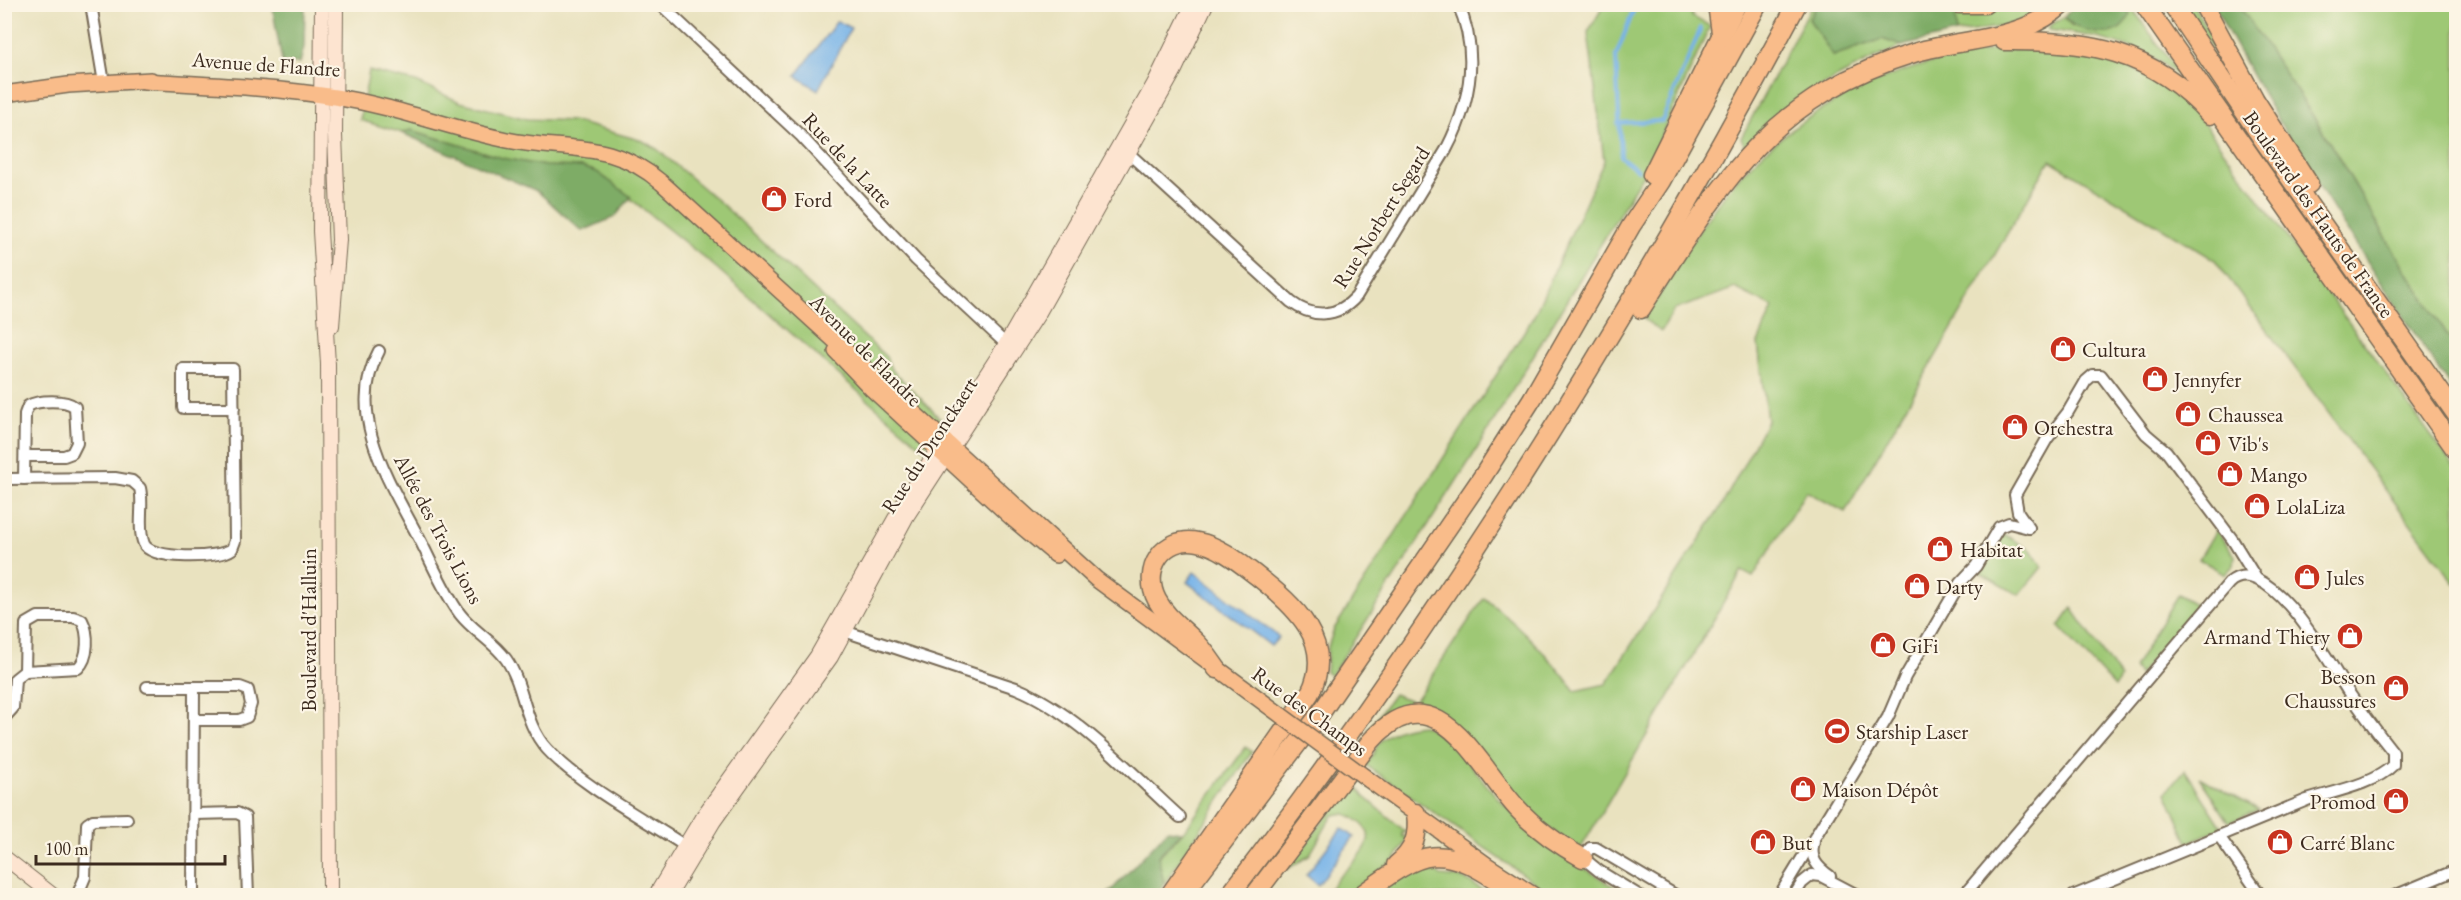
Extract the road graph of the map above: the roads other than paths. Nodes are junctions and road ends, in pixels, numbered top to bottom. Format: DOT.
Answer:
graph roads {
  1 [pos="91,4"];
  2 [pos="321,4"];
  3 [pos="336,4"];
  4 [pos="660,4"];
  5 [pos="1193,4"];
  6 [pos="1206,4"];
  7 [pos="1458,4"];
  8 [pos="1717,4"];
  9 [pos="1737,4"];
  10 [pos="1758,4"];
  11 [pos="1797,4"];
  12 [pos="1959,4"];
  13 [pos="1985,4"];
  14 [pos="2063,4"];
  15 [pos="2144,4"];
  16 [pos="2172,4"];
  17 [pos="2203,4"];
  18 [pos="1721,33"];
  19 [pos="1960,43"];
  20 [pos="104,83"];
  21 [pos="328,91"];
  22 [pos="4,94"];
  23 [pos="1124,149"];
  24 [pos="2249,154"];
  25 [pos="1630,226"];
  26 [pos="2369,290"];
  27 [pos="1006,344"];
  28 [pos="380,351"];
  29 [pos="1575,396"];
  30 [pos="234,408"];
  31 [pos="2457,414"];
  32 [pos="945,447"];
  33 [pos="2457,450"];
  34 [pos="25,456"];
  35 [pos="4,479"];
  36 [pos="24,479"];
  37 [pos="2256,578"];
  38 [pos="840,629"];
  39 [pos="1217,669"];
  40 [pos="25,671"];
  41 [pos="147,687"];
  42 [pos="194,687"];
  43 [pos="4,718"];
  44 [pos="194,720"];
  45 [pos="1416,813"];
  46 [pos="194,814"];
  47 [pos="1180,817"];
  48 [pos="127,819"];
  49 [pos="2219,836"];
  50 [pos="1815,839"];
  51 [pos="685,846"];
  52 [pos="4,857"];
  53 [pos="1583,858"];
  54 [pos="1487,865"];
  55 [pos="2457,870"];
  56 [pos="1380,881"];
  57 [pos="1844,887"];
  58 [pos="1513,892"];
  59 [pos="54,896"];
  60 [pos="77,896"];
  61 [pos="194,896"];
  62 [pos="248,896"];
  63 [pos="330,896"];
  64 [pos="655,896"];
  65 [pos="669,896"];
  66 [pos="1169,896"];
  67 [pos="1182,896"];
  68 [pos="1229,896"];
  69 [pos="1254,896"];
  70 [pos="1360,896"];
  71 [pos="1535,896"];
  72 [pos="1640,896"];
  73 [pos="1677,896"];
  74 [pos="1779,896"];
  75 [pos="1794,896"];
  76 [pos="1859,896"];
  77 [pos="1961,896"];
  78 [pos="2073,896"];
  79 [pos="2261,896"];
  80 [pos="2394,896"];
  1 -- 20 [label="street"];
  2 -- 21 [label="main road, Boulevard d'Halluin"];
  3 -- 21 [label="main road, Boulevard d'Halluin"];
  4 -- 27 [label="street, Rue de la Latte"];
  5 -- 23 [label="main road, Rue du Dronckaert"];
  6 -- 23 [label="main road, Rue du Dronckaert"];
  7 -- 23 [label="street, Rue Norbert Segard"];
  8 -- 18 [label="highway"];
  9 -- 18 [label="highway"];
  10 -- 25 [label="highway"];
  11 -- 29 [label="highway"];
  12 -- 13 [label="highway"];
  14 -- 19 [label="highway"];
  15 -- 24 [label="highway, Boulevard des Hauts de France"];
  16 -- 26 [label="highway, Boulevard des Hauts de France"];
  17 -- 26 [label="highway"];
  18 -- 25 [label="highway"];
  19 -- 24 [label="highway"];
  19 -- 29 [label="highway"];
  20 -- 21 [label="main road, Avenue de Flandre"];
  20 -- 22 [label="main road, Avenue de Flandre"];
  21 -- 32 [label="main road, Avenue de Flandre"];
  21 -- 63 [label="main road, Boulevard d'Halluin"];
  23 -- 27 [label="main road, Rue du Dronckaert"];
  23 -- 32 [label="main road, Rue du Dronckaert"];
  24 -- 33 [label="highway, Boulevard des Hauts de France"];
  25 -- 67 [label="highway"];
  26 -- 31 [label="highway, Boulevard des Hauts de France"];
  27 -- 32 [label="main road, Rue du Dronckaert"];
  28 -- 51 [label="street, Allée des Trois Lions"];
  29 -- 68 [label="highway"];
  30 -- 30 [label="street"];
  30 -- 36 [label="street"];
  32 -- 38 [label="main road, Rue du Dronckaert"];
  32 -- 39 [label="main road, Rue des Champs"];
  34 -- 34 [label="street"];
  34 -- 36 [label="street"];
  35 -- 36 [label="street"];
  37 -- 49 [label="street"];
  37 -- 50 [label="street"];
  37 -- 77 [label="street"];
  38 -- 47 [label="street"];
  38 -- 51 [label="main road, Rue du Dronckaert"];
  38 -- 65 [label="main road, Rue du Dronckaert"];
  39 -- 45 [label="main road, Rue des Champs, bridge"];
  39 -- 66 [label="highway"];
  40 -- 40 [label="street"];
  40 -- 43 [label="street"];
  41 -- 42 [label="street"];
  42 -- 44 [label="street"];
  42 -- 44 [label="street"];
  44 -- 46 [label="street"];
  45 -- 54 [label="main road, Rue des Champs"];
  45 -- 56 [label="highway"];
  46 -- 61 [label="street"];
  46 -- 62 [label="street"];
  48 -- 60 [label="street"];
  49 -- 78 [label="street"];
  49 -- 79 [label="street"];
  50 -- 57 [label="street"];
  50 -- 74 [label="street"];
  51 -- 64 [label="main road, Rue du Dronckaert"];
  52 -- 59 [label="main road"];
  53 -- 69 [label="highway"];
  53 -- 72 [label="street"];
  53 -- 73 [label="street"];
  54 -- 58 [label="main road, Rue des Champs"];
  54 -- 71 [label="main road, Rue des Champs"];
  55 -- 80 [label="street"];
  56 -- 58 [label="highway"];
  56 -- 70 [label="highway"];
  57 -- 75 [label="street"];
  57 -- 76 [label="street"];
}
